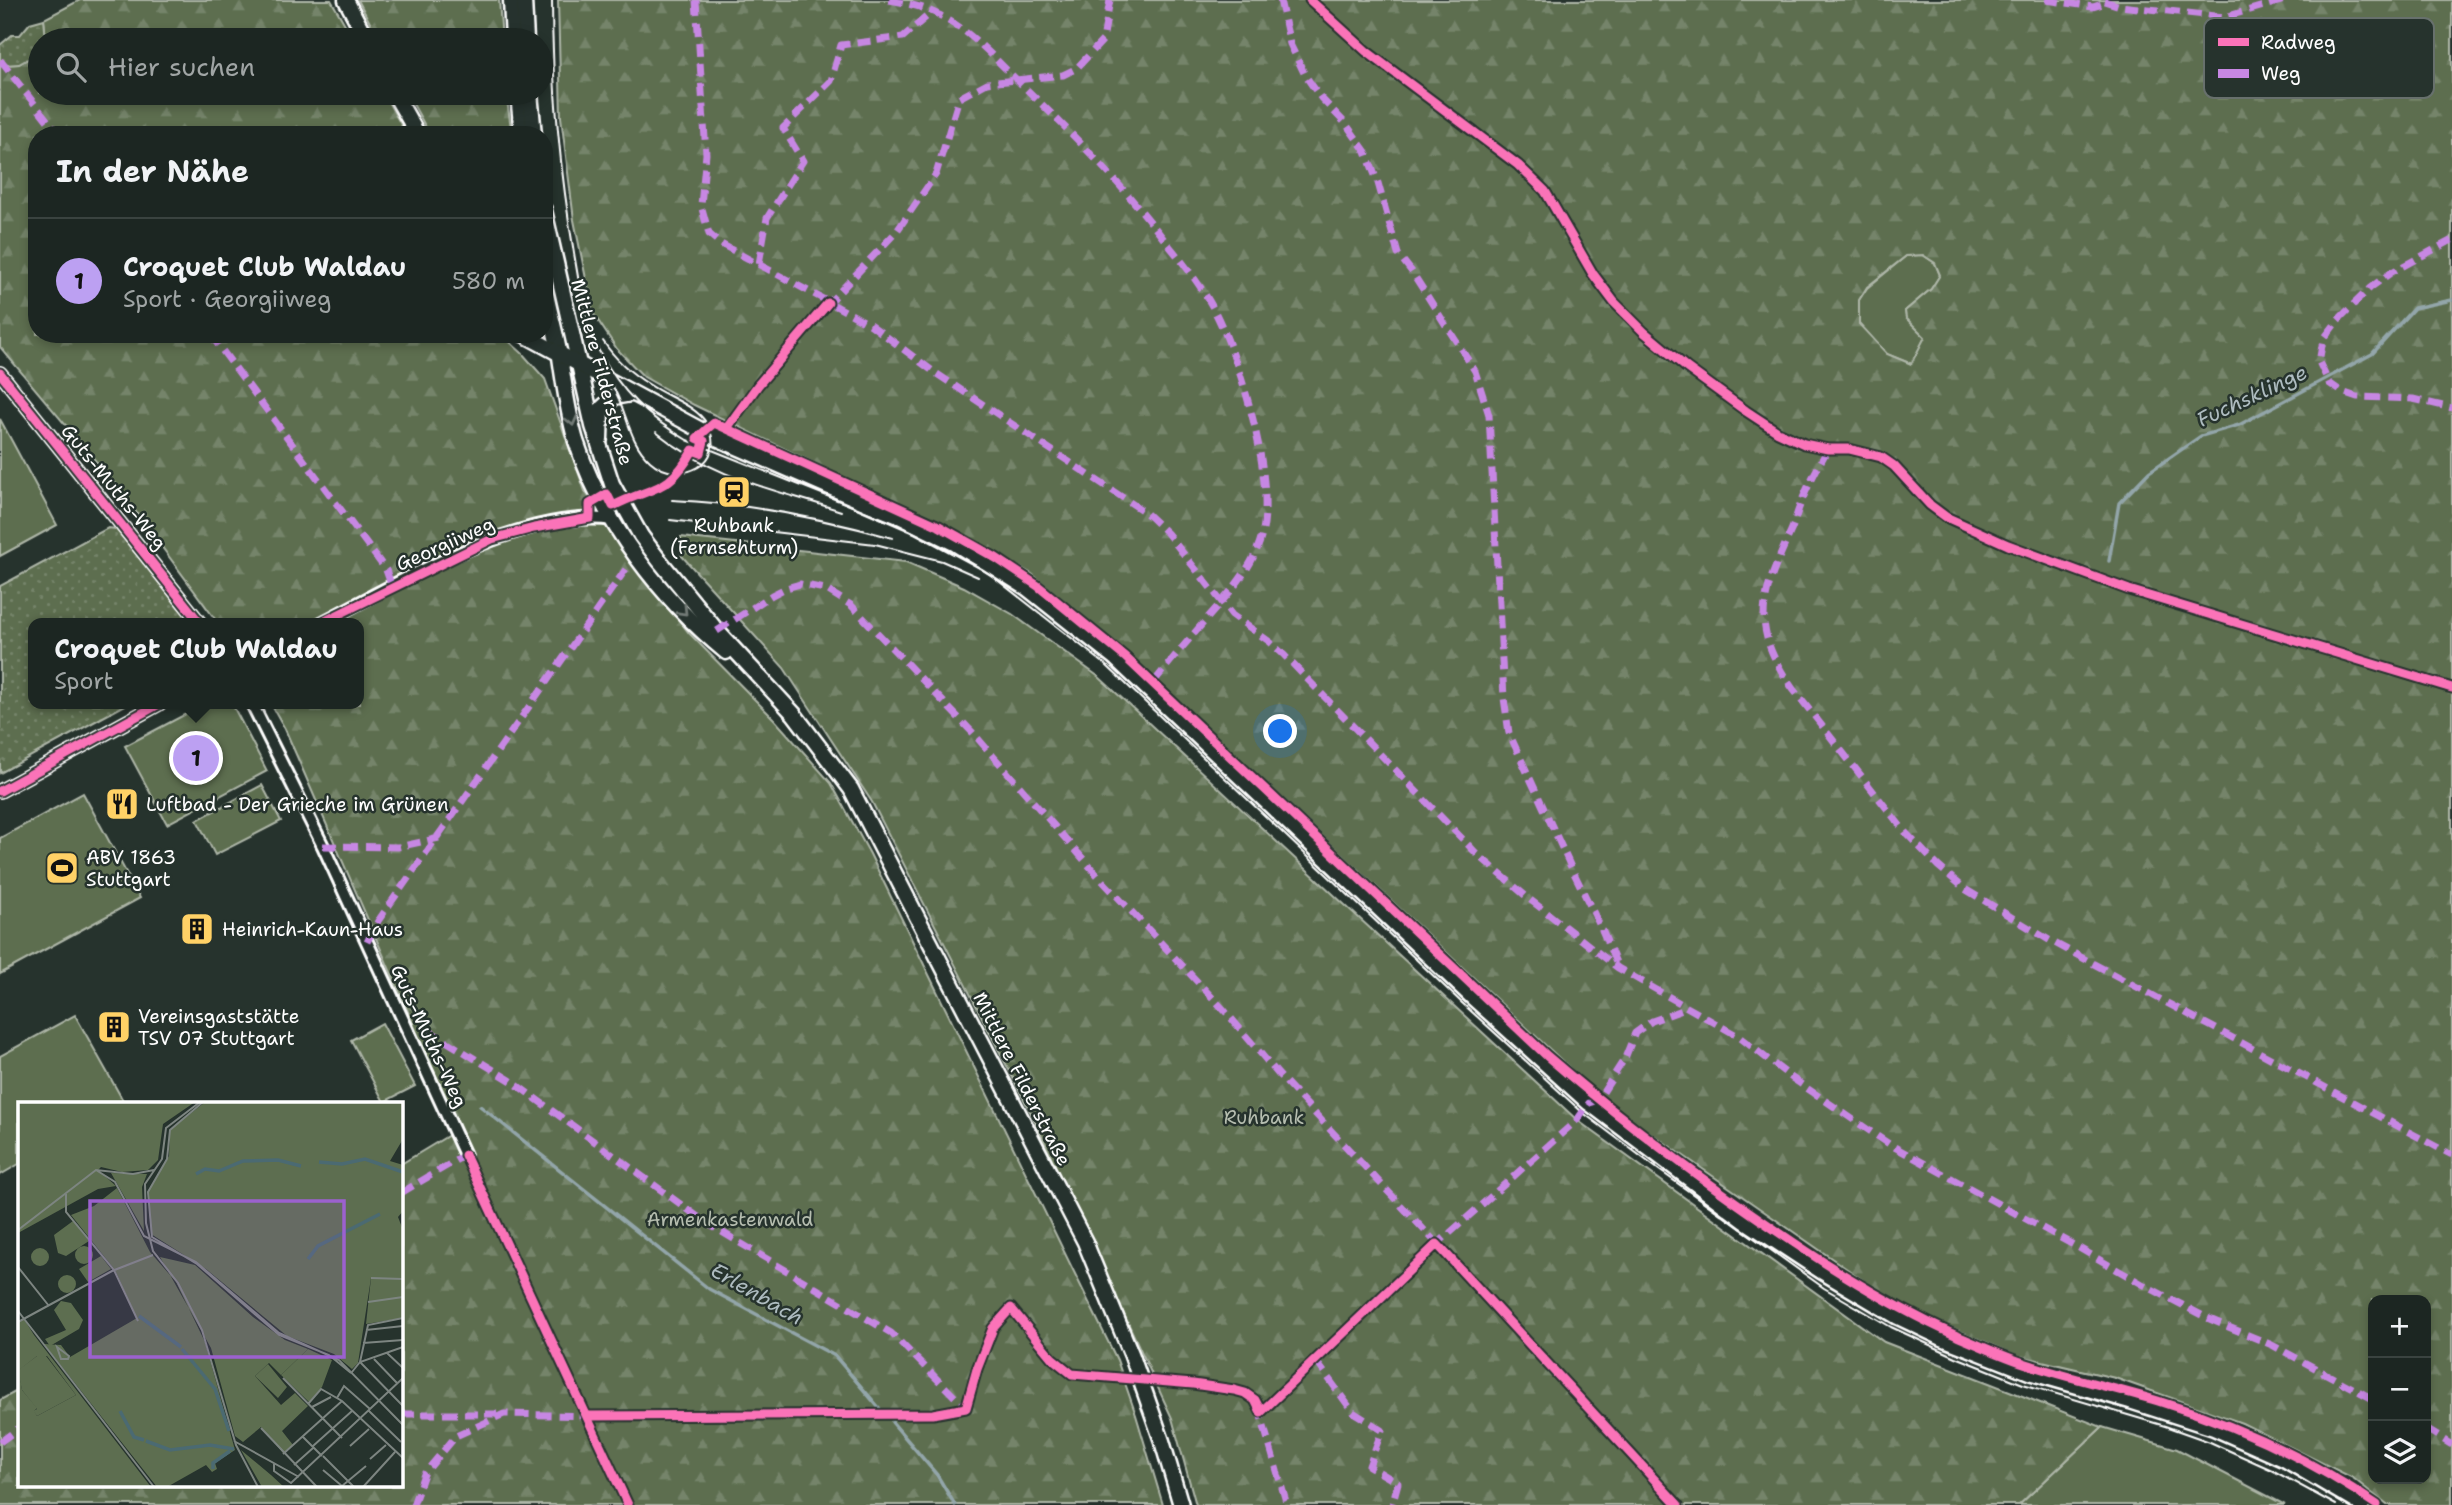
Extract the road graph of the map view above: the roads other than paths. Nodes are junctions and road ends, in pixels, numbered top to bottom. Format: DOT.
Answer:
graph roads {
  1 [pos="346,0"];
  2 [pos="511,0"];
  3 [pos="524,0"];
  4 [pos="361,28"];
  5 [pos="512,28"];
  6 [pos="525,28"];
  7 [pos="401,105"];
  8 [pos="519,105"];
  9 [pos="531,105"];
  10 [pos="413,126"];
  11 [pos="521,126"];
  12 [pos="533,126"];
  13 [pos="553,251"];
  14 [pos="553,326"];
  15 [pos="539,343"];
  16 [pos="559,354"];
  17 [pos="578,365"];
  18 [pos="0,373"];
  19 [pos="631,394"];
  20 [pos="598,447"];
  21 [pos="613,520"];
  22 [pos="641,536"];
  23 [pos="197,618"];
  24 [pos="331,618"];
  25 [pos="778,696"];
  26 [pos="150,709"];
  27 [pos="255,709"];
  28 [pos="0,790"];
  29 [pos="465,1155"];
  30 [pos="1181,1505"];
  31 [pos="2362,1505"];
  1 -- 4 [label="main road"];
  2 -- 5 [label="main road"];
  3 -- 6 [label="main road"];
  7 -- 10 [label="main road"];
  8 -- 11 [label="main road"];
  9 -- 12 [label="main road"];
  13 -- 17 [label="main road, Mittlere Filderstraße"];
  14 -- 16 [label="main road, Mittlere Filderstraße"];
  15 -- 16 [label="main road"];
  16 -- 17 [label="main road"];
  16 -- 21 [label="main road, Mittlere Filderstraße, one-way"];
  17 -- 19 [label="main road"];
  17 -- 20 [label="main road, Mittlere Filderstraße"];
  18 -- 23 [label="street, Guts-Muths-Weg"];
  19 -- 20 [label="main road"];
  19 -- 31 [label="main road"];
  20 -- 22 [label="main road, Mittlere Filderstraße"];
  21 -- 22 [label="main road"];
  21 -- 24 [label="street, Georgiiweg"];
  21 -- 25 [label="main road, Mittlere Filderstraße, one-way"];
  22 -- 25 [label="main road, Mittlere Filderstraße"];
  25 -- 30 [label="main road, Mittlere Filderstraße"];
  26 -- 28 [label="street"];
  27 -- 29 [label="street, Guts-Muths-Weg"];
}
